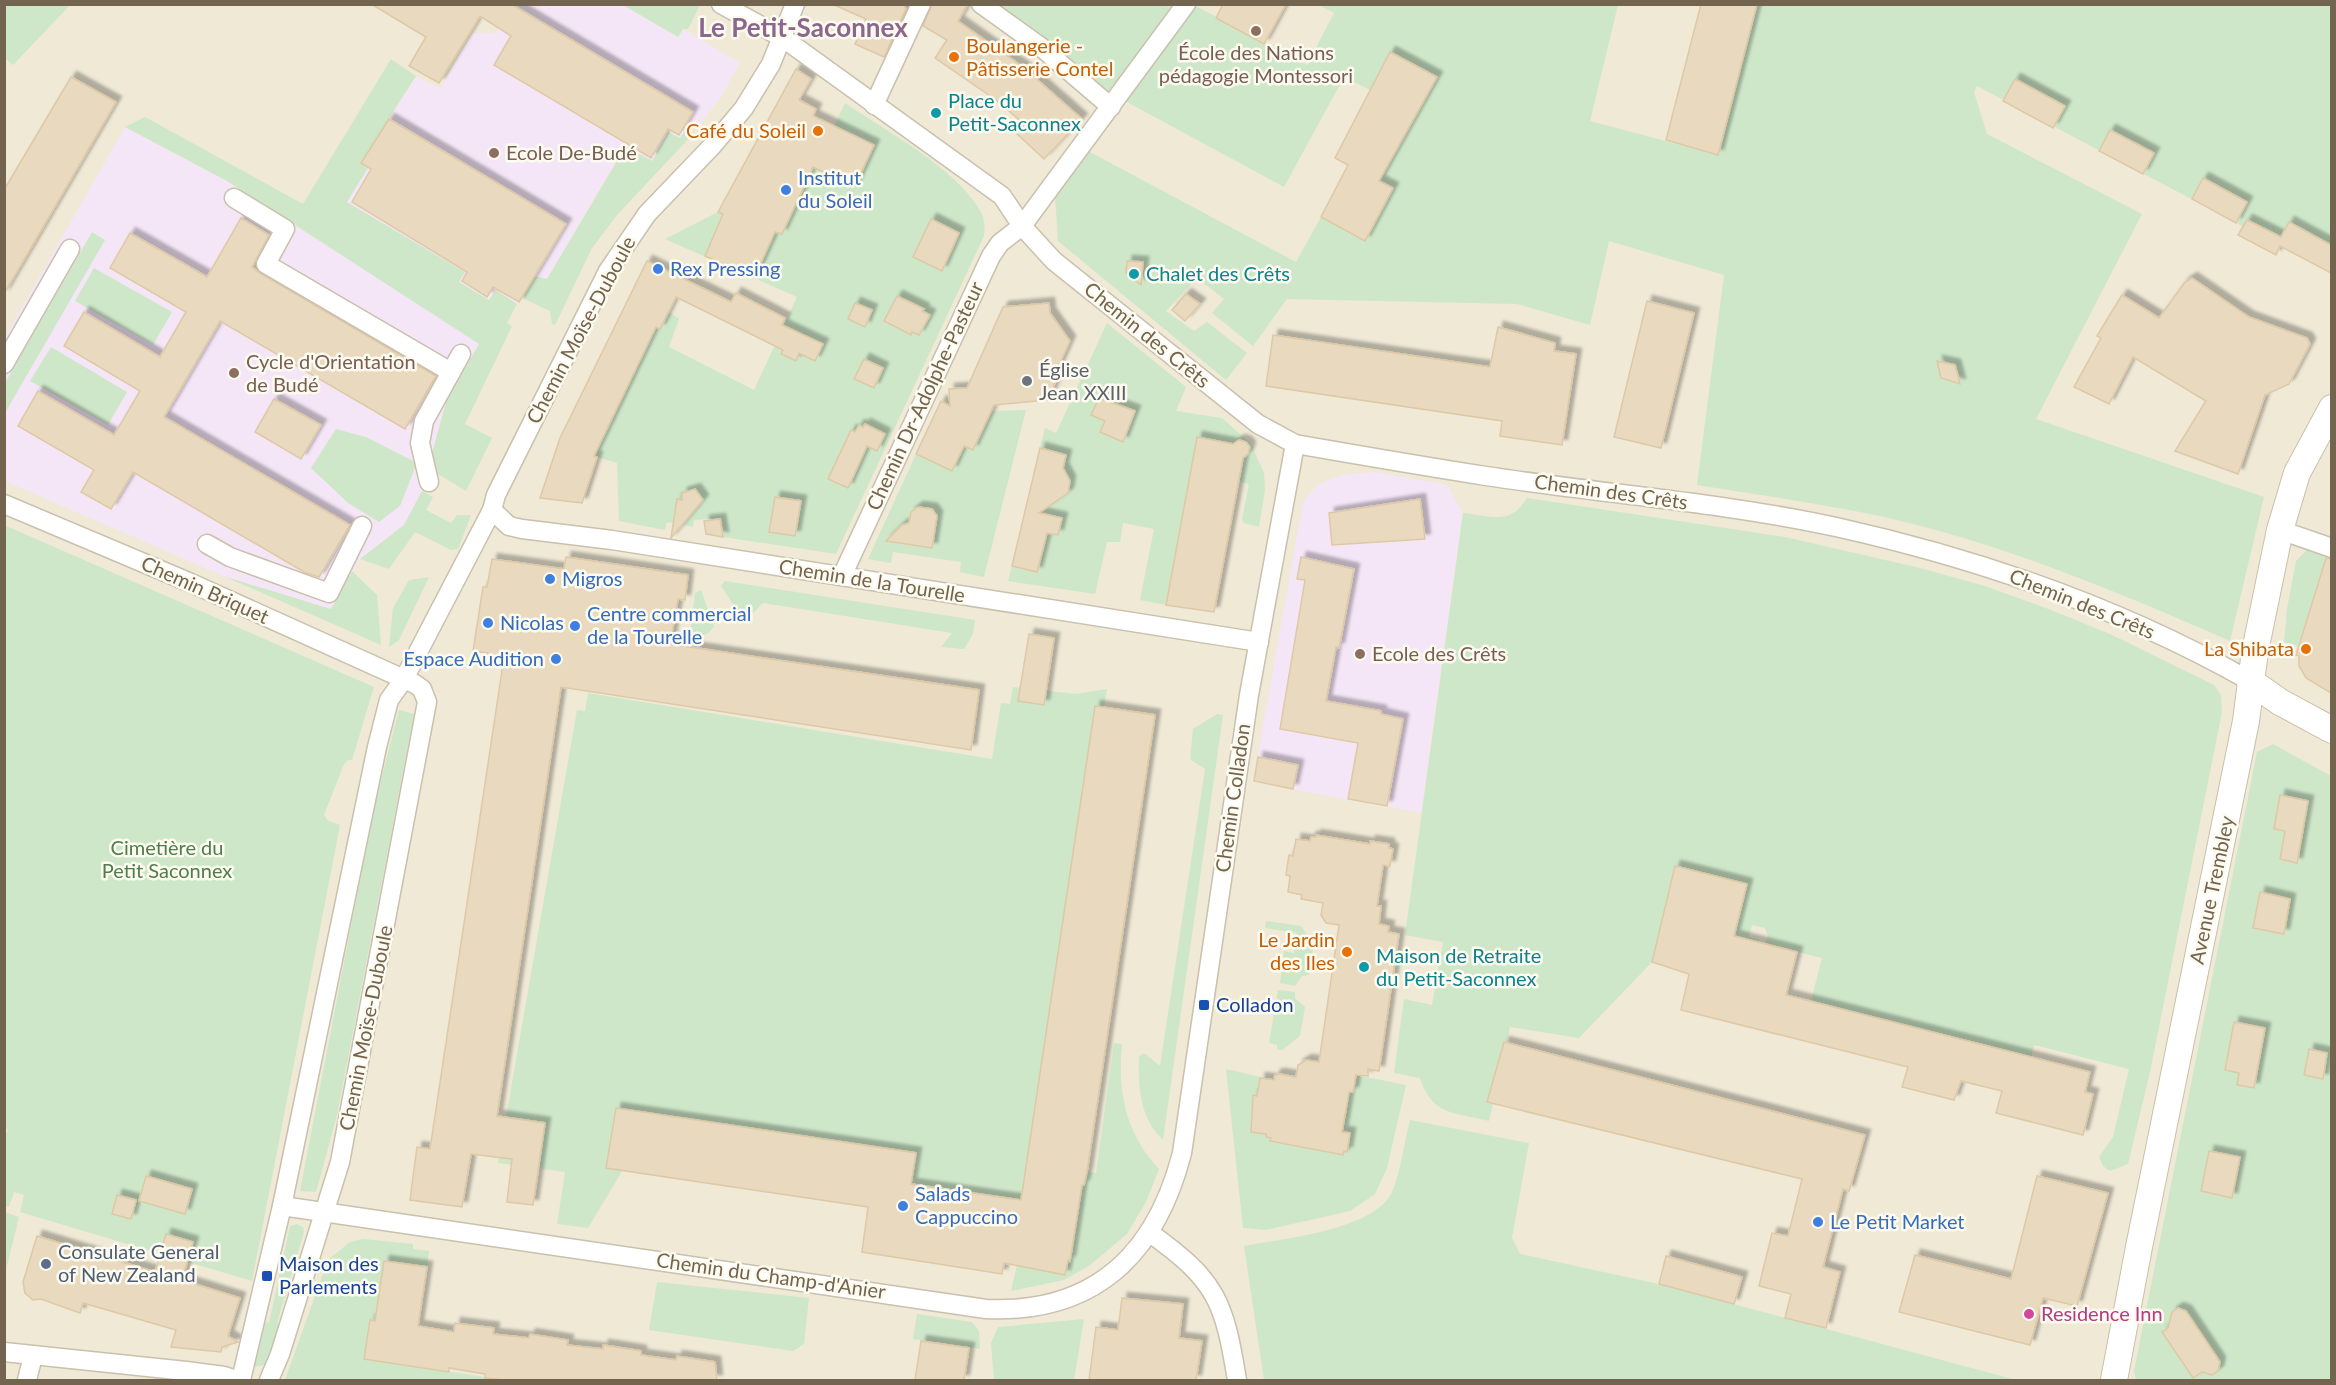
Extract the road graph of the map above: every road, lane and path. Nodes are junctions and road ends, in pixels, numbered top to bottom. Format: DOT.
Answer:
graph roads {
  1 [pos="721,4"];
  2 [pos="795,4"];
  3 [pos="921,4"];
  4 [pos="981,4"];
  5 [pos="1186,4"];
  6 [pos="783,38"];
  7 [pos="874,105"];
  8 [pos="1111,107"];
  9 [pos="234,198"];
  10 [pos="1022,226"];
  11 [pos="70,249"];
  12 [pos="461,354"];
  13 [pos="4,364"];
  14 [pos="451,372"];
  15 [pos="2331,408"];
  16 [pos="1294,444"];
  17 [pos="429,482"];
  18 [pos="4,504"];
  19 [pos="492,510"];
  20 [pos="362,526"];
  21 [pos="2280,530"];
  22 [pos="207,544"];
  23 [pos="2331,548"];
  24 [pos="842,576"];
  25 [pos="1259,642"];
  26 [pos="404,679"];
  27 [pos="2250,681"];
  28 [pos="2331,730"];
  29 [pos="1182,1153"];
  30 [pos="282,1206"];
  31 [pos="325,1212"];
  32 [pos="1150,1233"];
  33 [pos="4,1352"];
  34 [pos="33,1356"];
  35 [pos="27,1380"];
  36 [pos="239,1380"];
  37 [pos="269,1380"];
  38 [pos="1237,1380"];
  39 [pos="2114,1380"];
  1 -- 6 [label="street"];
  2 -- 6 [label="street, Chemin Moïse-Duboule"];
  3 -- 7 [label="street"];
  4 -- 8 [label="street"];
  5 -- 8 [label="street, Chemin Dr-Adolphe-Pasteur"];
  6 -- 7 [label="street"];
  6 -- 19 [label="street, Chemin Moïse-Duboule"];
  7 -- 10 [label="street"];
  8 -- 10 [label="street, Chemin Dr-Adolphe-Pasteur"];
  9 -- 14 [label="street"];
  10 -- 16 [label="street, Chemin des Crêts"];
  10 -- 24 [label="street, Chemin Dr-Adolphe-Pasteur"];
  11 -- 13 [label="street"];
  12 -- 14 [label="street"];
  14 -- 17 [label="street"];
  15 -- 21 [label="street, Avenue Trembley"];
  16 -- 25 [label="street, Chemin Colladon"];
  16 -- 27 [label="street, Chemin des Crêts"];
  18 -- 26 [label="street, Chemin Briquet"];
  19 -- 24 [label="street, Chemin de la Tourelle"];
  19 -- 26 [label="street, Chemin Moïse-Duboule"];
  20 -- 22 [label="street"];
  21 -- 23 [label="street"];
  21 -- 27 [label="street, Avenue Trembley"];
  24 -- 25 [label="street, Chemin de la Tourelle"];
  25 -- 29 [label="street, Chemin Colladon"];
  26 -- 30 [label="street, Chemin Moïse-Duboule"];
  26 -- 31 [label="street, Chemin Moïse-Duboule"];
  27 -- 28 [label="street"];
  27 -- 39 [label="street, Avenue Trembley"];
  29 -- 32 [label="street, Chemin du Champ-d'Anier"];
  30 -- 31 [label="street, Chemin du Champ-d'Anier"];
  30 -- 36 [label="street, Chemin Moïse-Duboule"];
  31 -- 32 [label="street, Chemin du Champ-d'Anier"];
  31 -- 37 [label="street, Chemin Moïse-Duboule"];
  32 -- 38 [label="street"];
  33 -- 34 [label="street"];
  34 -- 35 [label="street"];
  34 -- 36 [label="street"];
}
